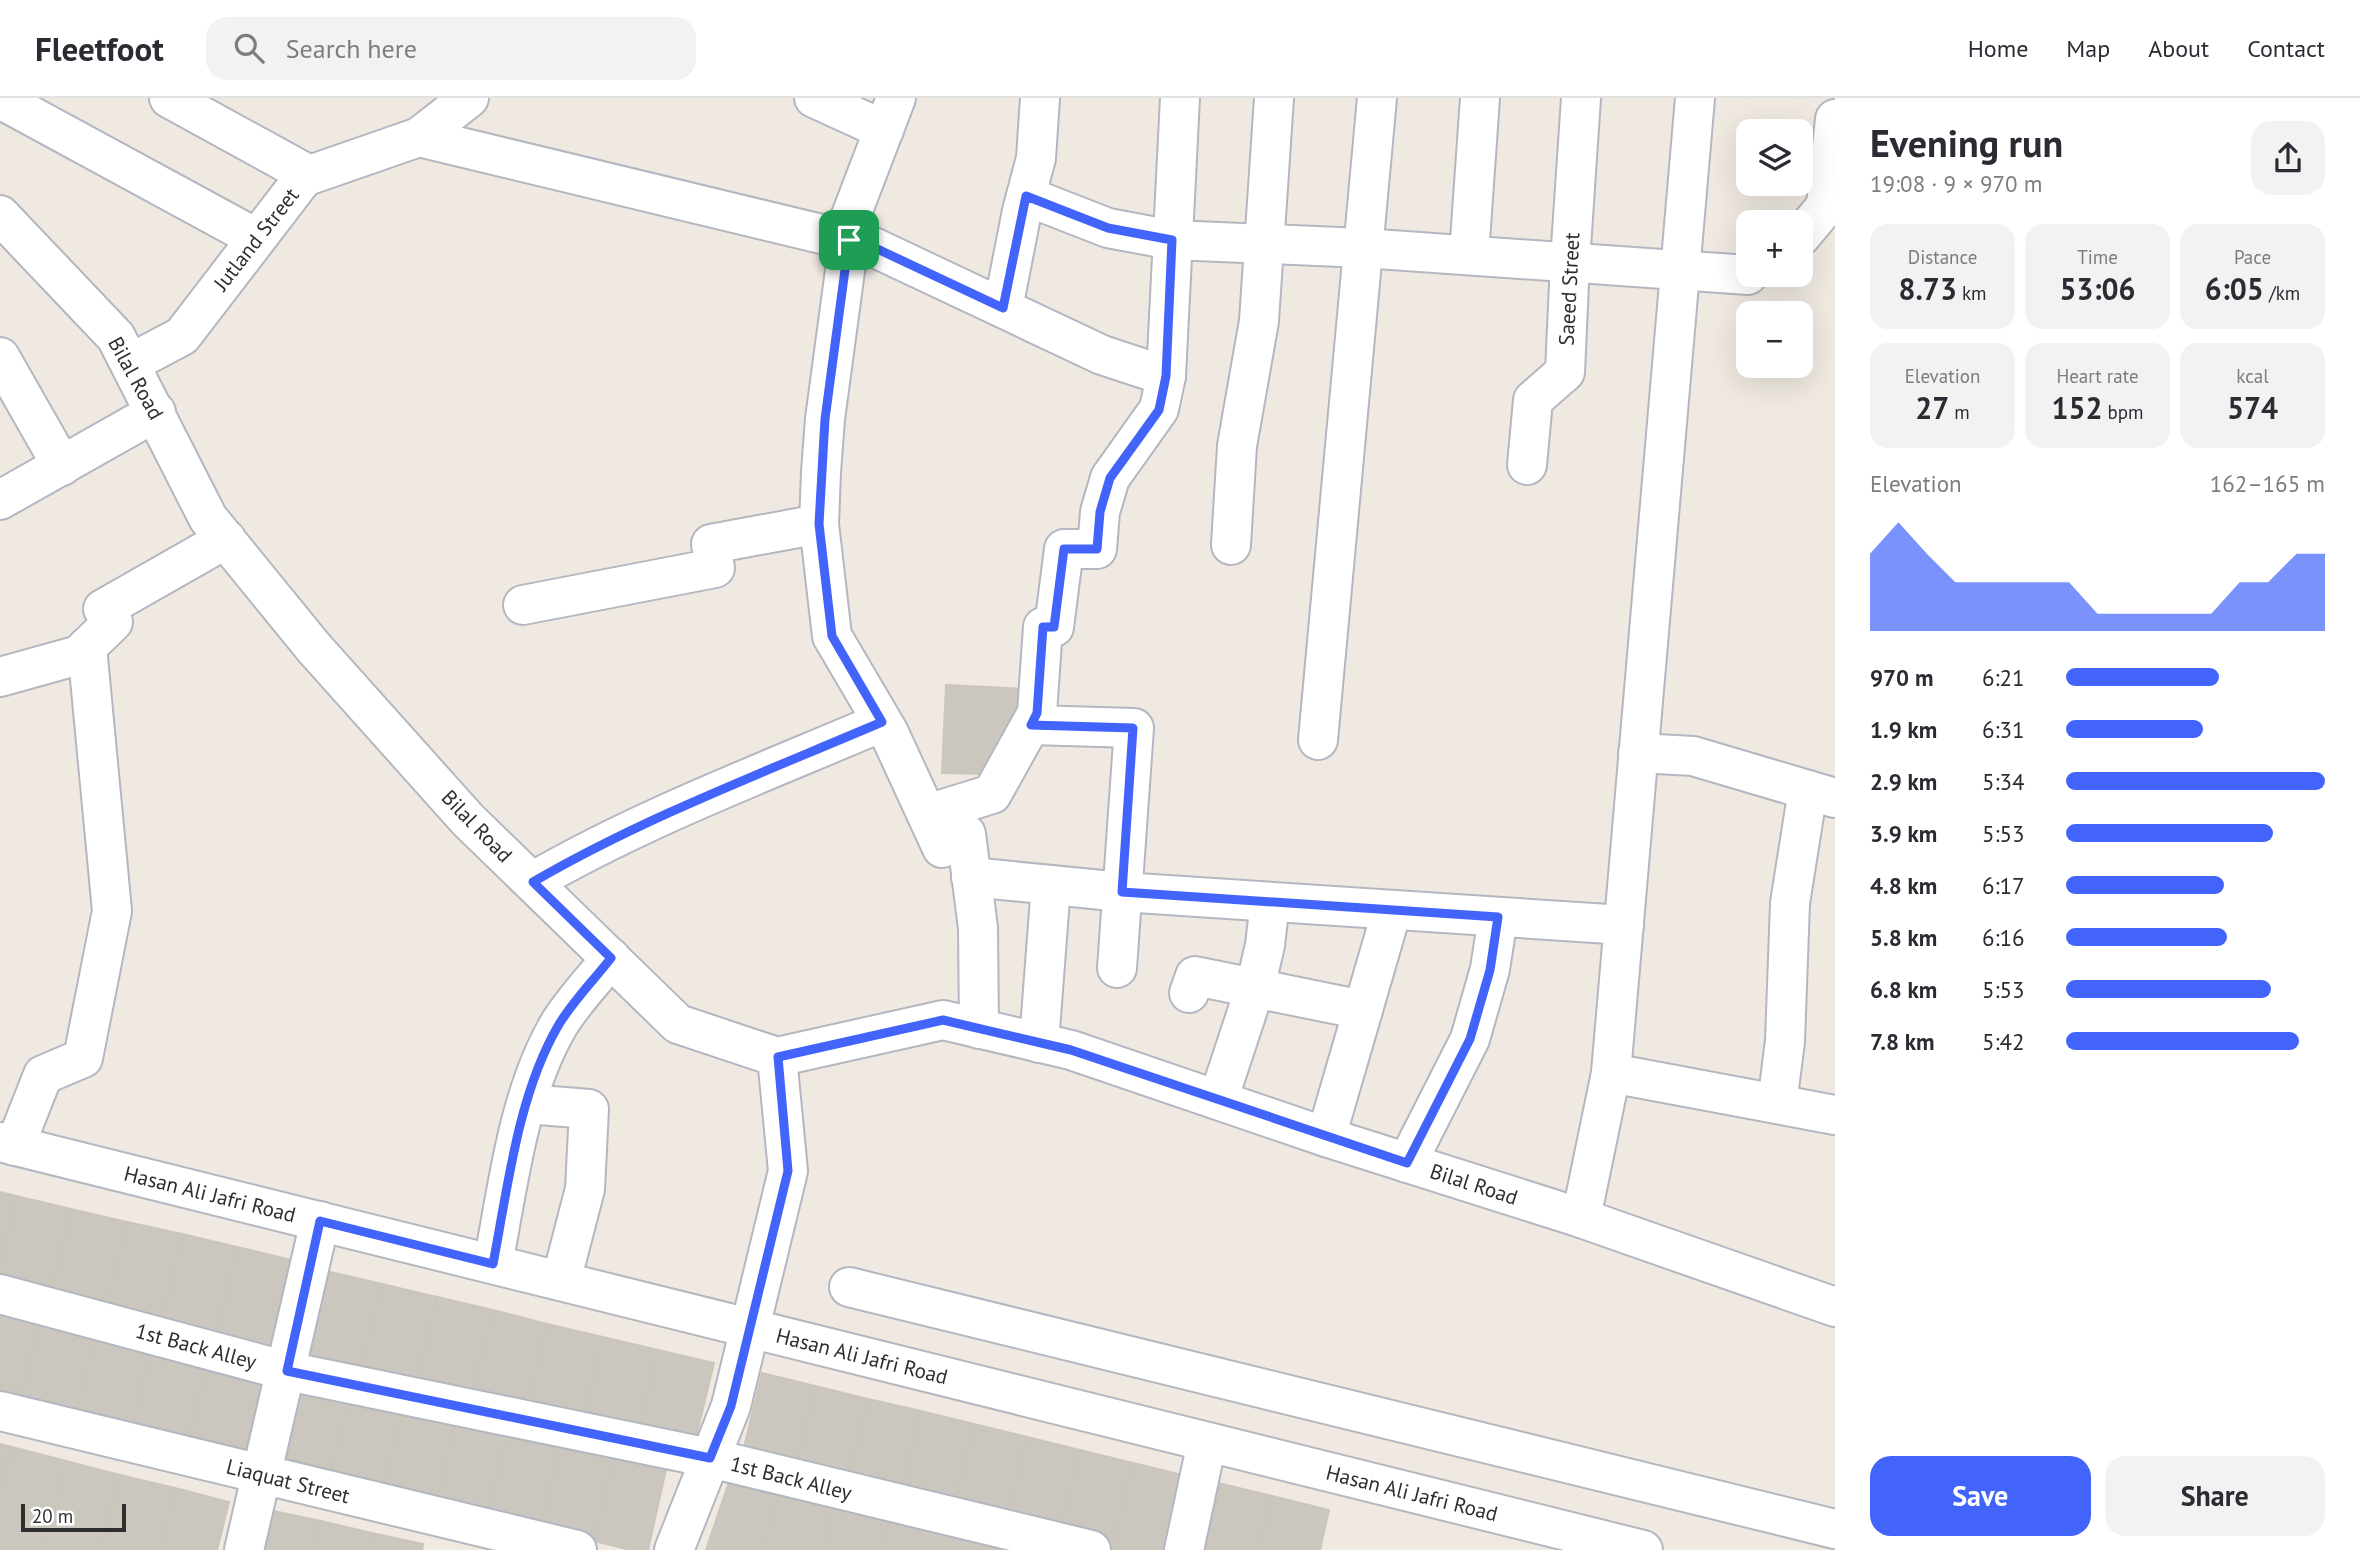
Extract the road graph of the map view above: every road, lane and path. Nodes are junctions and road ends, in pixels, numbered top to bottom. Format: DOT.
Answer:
graph roads {
  1 [pos="169,98"];
  2 [pos="469,98"];
  3 [pos="814,98"];
  4 [pos="1040,98"];
  5 [pos="1180,98"];
  6 [pos="1274,98"];
  7 [pos="1377,98"];
  8 [pos="1480,98"];
  9 [pos="1581,98"];
  10 [pos="1695,98"];
  11 [pos="0,99"];
  12 [pos="890,114"];
  13 [pos="1835,119"];
  14 [pos="419,137"];
  15 [pos="309,175"];
  16 [pos="1026,196"];
  17 [pos="1830,206"];
  18 [pos="0,215"];
  19 [pos="1813,224"];
  20 [pos="256,238"];
  21 [pos="845,240"];
  22 [pos="1172,240"];
  23 [pos="1263,242"];
  24 [pos="1363,248"];
  25 [pos="1469,255"];
  26 [pos="1570,262"];
  27 [pos="1680,270"];
  28 [pos="1736,274"];
  29 [pos="1003,308"];
  30 [pos="0,357"];
  31 [pos="131,363"];
  32 [pos="1166,376"];
  33 [pos="156,412"];
  34 [pos="1527,465"];
  35 [pos="62,466"];
  36 [pos="0,500"];
  37 [pos="819,524"];
  38 [pos="226,539"];
  39 [pos="1231,545"];
  40 [pos="523,605"];
  41 [pos="87,646"];
  42 [pos="0,677"];
  43 [pos="882,722"];
  44 [pos="1031,725"];
  45 [pos="1318,740"];
  46 [pos="1638,753"];
  47 [pos="1822,794"];
  48 [pos="927,814"];
  49 [pos="971,877"];
  50 [pos="533,882"];
  51 [pos="1051,885"];
  52 [pos="1122,892"];
  53 [pos="1270,902"];
  54 [pos="1392,910"];
  55 [pos="1498,917"];
  56 [pos="1623,925"];
  57 [pos="611,958"];
  58 [pos="1117,968"];
  59 [pos="1255,988"];
  60 [pos="1189,993"];
  61 [pos="1363,1010"];
  62 [pos="979,1029"];
  63 [pos="1039,1043"];
  64 [pos="778,1057"];
  65 [pos="1611,1073"];
  66 [pos="1218,1100"];
  67 [pos="527,1104"];
  68 [pos="1777,1104"];
  69 [pos="1835,1115"];
  70 [pos="1326,1137"];
  71 [pos="8,1144"];
  72 [pos="1407,1163"];
  73 [pos="1581,1218"];
  74 [pos="320,1221"];
  75 [pos="493,1264"];
  76 [pos="561,1281"];
  77 [pos="849,1287"];
  78 [pos="0,1294"];
  79 [pos="1835,1307"];
  80 [pos="751,1328"];
  81 [pos="287,1371"];
  82 [pos="0,1411"];
  83 [pos="1207,1442"];
  84 [pos="710,1458"];
  85 [pos="261,1474"];
  86 [pos="1835,1529"];
  87 [pos="1594,1544"];
  88 [pos="244,1550"];
  89 [pos="577,1550"];
  90 [pos="674,1550"];
  91 [pos="1091,1550"];
  92 [pos="1184,1550"];
  93 [pos="1643,1550"];
  1 -- 15 [label="street"];
  2 -- 14 [label="street, Jutland Street"];
  3 -- 12 [label="street"];
  4 -- 16 [label="street"];
  5 -- 22 [label="street"];
  6 -- 23 [label="street"];
  7 -- 24 [label="street"];
  8 -- 25 [label="street"];
  9 -- 26 [label="street, Saeed Street"];
  10 -- 27 [label="street"];
  11 -- 20 [label="street"];
  12 -- 21 [label="street"];
  13 -- 17 [label="street"];
  14 -- 15 [label="street, Jutland Street"];
  14 -- 21 [label="street"];
  15 -- 20 [label="street, Jutland Street"];
  16 -- 22 [label="street"];
  16 -- 29 [label="street"];
  17 -- 19 [label="street"];
  18 -- 31 [label="street, Bilal Road"];
  20 -- 31 [label="street, Jutland Street"];
  21 -- 29 [label="street"];
  21 -- 37 [label="street"];
  22 -- 23 [label="street"];
  22 -- 32 [label="street"];
  23 -- 24 [label="street"];
  23 -- 39 [label="street"];
  24 -- 25 [label="street"];
  24 -- 45 [label="street"];
  25 -- 26 [label="street"];
  26 -- 27 [label="street"];
  26 -- 34 [label="street, Saeed Street"];
  27 -- 28 [label="street"];
  27 -- 46 [label="street"];
  29 -- 32 [label="street"];
  30 -- 35 [label="street"];
  31 -- 33 [label="street, Bilal Road"];
  32 -- 44 [label="street"];
  33 -- 35 [label="street"];
  33 -- 38 [label="street, Bilal Road"];
  35 -- 36 [label="street"];
  37 -- 40 [label="street"];
  37 -- 43 [label="street"];
  38 -- 41 [label="street"];
  38 -- 50 [label="street, Bilal Road"];
  41 -- 42 [label="street"];
  41 -- 71 [label="street"];
  43 -- 48 [label="street"];
  43 -- 50 [label="street"];
  44 -- 48 [label="street"];
  44 -- 52 [label="street"];
  46 -- 47 [label="street"];
  46 -- 56 [label="street"];
  47 -- 68 [label="street"];
  48 -- 49 [label="street"];
  49 -- 51 [label="street"];
  49 -- 62 [label="street"];
  50 -- 57 [label="street, Bilal Road"];
  51 -- 52 [label="street"];
  51 -- 63 [label="street"];
  52 -- 53 [label="street"];
  52 -- 58 [label="street"];
  53 -- 54 [label="street"];
  53 -- 59 [label="street"];
  54 -- 55 [label="street"];
  54 -- 61 [label="street"];
  55 -- 56 [label="street"];
  55 -- 72 [label="street"];
  56 -- 65 [label="street"];
  57 -- 64 [label="street, Bilal Road"];
  57 -- 67 [label="street"];
  59 -- 60 [label="street"];
  59 -- 61 [label="street"];
  59 -- 66 [label="street"];
  61 -- 70 [label="street"];
  62 -- 63 [label="street, Bilal Road"];
  62 -- 64 [label="street, Bilal Road"];
  63 -- 66 [label="street, Bilal Road"];
  64 -- 80 [label="street"];
  65 -- 68 [label="street"];
  65 -- 73 [label="street"];
  66 -- 70 [label="street, Bilal Road"];
  67 -- 75 [label="street"];
  67 -- 76 [label="street"];
  68 -- 69 [label="street"];
  70 -- 72 [label="street, Bilal Road"];
  71 -- 74 [label="street, Hasan Ali Jafri Road"];
  72 -- 73 [label="street, Bilal Road"];
  73 -- 79 [label="street, Bilal Road"];
  74 -- 75 [label="street, Hasan Ali Jafri Road"];
  74 -- 81 [label="street"];
  75 -- 76 [label="street, Hasan Ali Jafri Road"];
  76 -- 80 [label="street, Hasan Ali Jafri Road"];
  77 -- 86 [label="street"];
  78 -- 81 [label="street, 1st Back Alley"];
  80 -- 83 [label="street, Hasan Ali Jafri Road"];
  80 -- 84 [label="street"];
  81 -- 84 [label="street, 1st Back Alley"];
  81 -- 85 [label="street"];
  82 -- 85 [label="street, Liaquat Street"];
  83 -- 87 [label="street, Hasan Ali Jafri Road"];
  83 -- 92 [label="street"];
  84 -- 90 [label="street"];
  84 -- 91 [label="street, 1st Back Alley"];
  85 -- 88 [label="street"];
  85 -- 89 [label="street, Liaquat Street"];
  87 -- 93 [label="street, Hasan Ali Jafri Road"];
}
